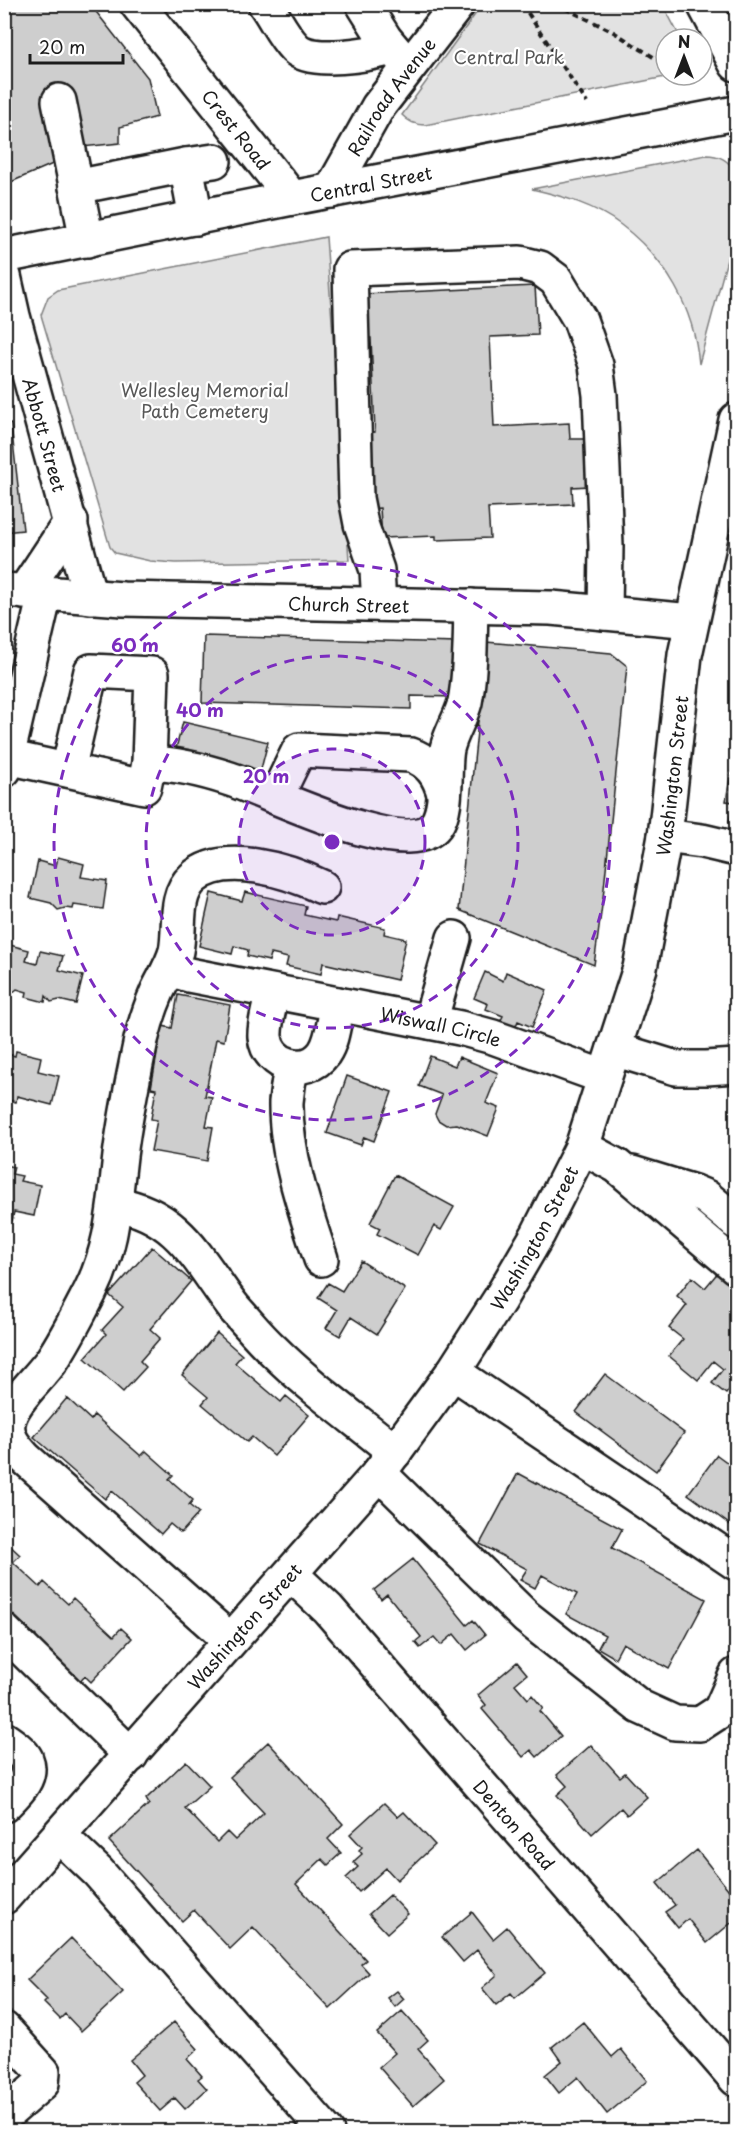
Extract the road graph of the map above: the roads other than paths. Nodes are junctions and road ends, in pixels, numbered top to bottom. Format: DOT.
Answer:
graph roads {
  1 [pos="137,4"];
  2 [pos="266,4"];
  3 [pos="363,4"];
  4 [pos="458,4"];
  5 [pos="704,4"];
  6 [pos="736,64"];
  7 [pos="398,69"];
  8 [pos="59,101"];
  9 [pos="736,113"];
  10 [pos="76,187"];
  11 [pos="331,192"];
  12 [pos="292,198"];
  13 [pos="196,218"];
  14 [pos="87,240"];
  15 [pos="4,256"];
  16 [pos="4,276"];
  17 [pos="736,420"];
  18 [pos="70,521"];
  19 [pos="24,592"];
  20 [pos="90,597"];
  21 [pos="379,604"];
  22 [pos="471,606"];
  23 [pos="605,613"];
  24 [pos="692,621"];
  25 [pos="14,687"];
  26 [pos="149,763"];
  27 [pos="6,764"];
  28 [pos="68,770"];
  29 [pos="444,794"];
  30 [pos="276,796"];
  31 [pos="665,836"];
  32 [pos="736,849"];
  33 [pos="322,887"];
  34 [pos="454,938"];
  35 [pos="169,969"];
  36 [pos="273,992"];
  37 [pos="338,1004"];
  38 [pos="430,1022"];
  39 [pos="609,1063"];
  40 [pos="736,1065"];
  41 [pos="292,1066"];
  42 [pos="582,1148"];
  43 [pos="617,1166"];
  44 [pos="116,1204"];
  45 [pos="736,1222"];
  46 [pos="321,1259"];
  47 [pos="736,1267"];
  48 [pos="453,1372"];
  49 [pos="387,1462"];
  50 [pos="736,1563"];
  51 [pos="291,1574"];
  52 [pos="4,1631"];
  53 [pos="230,1640"];
  54 [pos="736,1675"];
  55 [pos="4,1738"];
  56 [pos="131,1755"];
  57 [pos="4,1805"];
  58 [pos="60,1836"];
  59 [pos="6,1894"];
  60 [pos="4,2029"];
  61 [pos="736,2079"];
  62 [pos="4,2116"];
  63 [pos="327,2132"];
  1 -- 12 [label="street, Crest Road"];
  2 -- 7 [label="street"];
  3 -- 7 [label="street"];
  4 -- 7 [label="street, Railroad Avenue"];
  5 -- 6 [label="street"];
  7 -- 11 [label="street, Railroad Avenue"];
  8 -- 10 [label="street"];
  9 -- 11 [label="street, Central Street"];
  10 -- 13 [label="street"];
  10 -- 14 [label="street"];
  11 -- 12 [label="street, Central Street"];
  12 -- 13 [label="street, Central Street"];
  13 -- 14 [label="street, Central Street"];
  14 -- 15 [label="street, Central Street"];
  16 -- 18 [label="street, Abbott Street"];
  17 -- 24 [label="street, Washington Street"];
  18 -- 19 [label="street"];
  18 -- 20 [label="street, Abbott Street"];
  19 -- 20 [label="street, Church Street"];
  19 -- 25 [label="street"];
  20 -- 21 [label="street, Church Street"];
  21 -- 22 [label="street, Church Street"];
  21 -- 23 [label="street"];
  22 -- 23 [label="street, Church Street"];
  22 -- 29 [label="street"];
  23 -- 24 [label="street, Church Street"];
  24 -- 31 [label="street, Washington Street"];
  25 -- 27 [label="street"];
  26 -- 28 [label="street"];
  26 -- 28 [label="street"];
  26 -- 30 [label="street"];
  27 -- 28 [label="street"];
  29 -- 30 [label="street"];
  29 -- 30 [label="street"];
  31 -- 32 [label="street"];
  31 -- 39 [label="street, Washington Street"];
  33 -- 35 [label="street"];
  34 -- 38 [label="street"];
  35 -- 36 [label="street, Wiswall Circle"];
  35 -- 44 [label="street"];
  36 -- 37 [label="street, Wiswall Circle"];
  36 -- 41 [label="street"];
  37 -- 38 [label="street, Wiswall Circle"];
  37 -- 41 [label="street"];
  38 -- 39 [label="street, Wiswall Circle"];
  39 -- 40 [label="street, Wiswall Circle"];
  39 -- 42 [label="street, Washington Street"];
  41 -- 46 [label="street"];
  42 -- 43 [label="street"];
  42 -- 48 [label="street, Washington Street"];
  43 -- 45 [label="street"];
  43 -- 47 [label="street"];
  44 -- 49 [label="street"];
  44 -- 53 [label="street"];
  48 -- 49 [label="street, Washington Street"];
  48 -- 50 [label="street"];
  49 -- 51 [label="street, Washington Street"];
  49 -- 54 [label="street"];
  51 -- 53 [label="street, Washington Street"];
  51 -- 61 [label="street, Denton Road"];
  52 -- 56 [label="street"];
  53 -- 56 [label="street, Washington Street"];
  55 -- 57 [label="street"];
  56 -- 58 [label="street, Washington Street"];
  58 -- 59 [label="street, Washington Street"];
  58 -- 63 [label="street"];
  60 -- 62 [label="street"];
}
